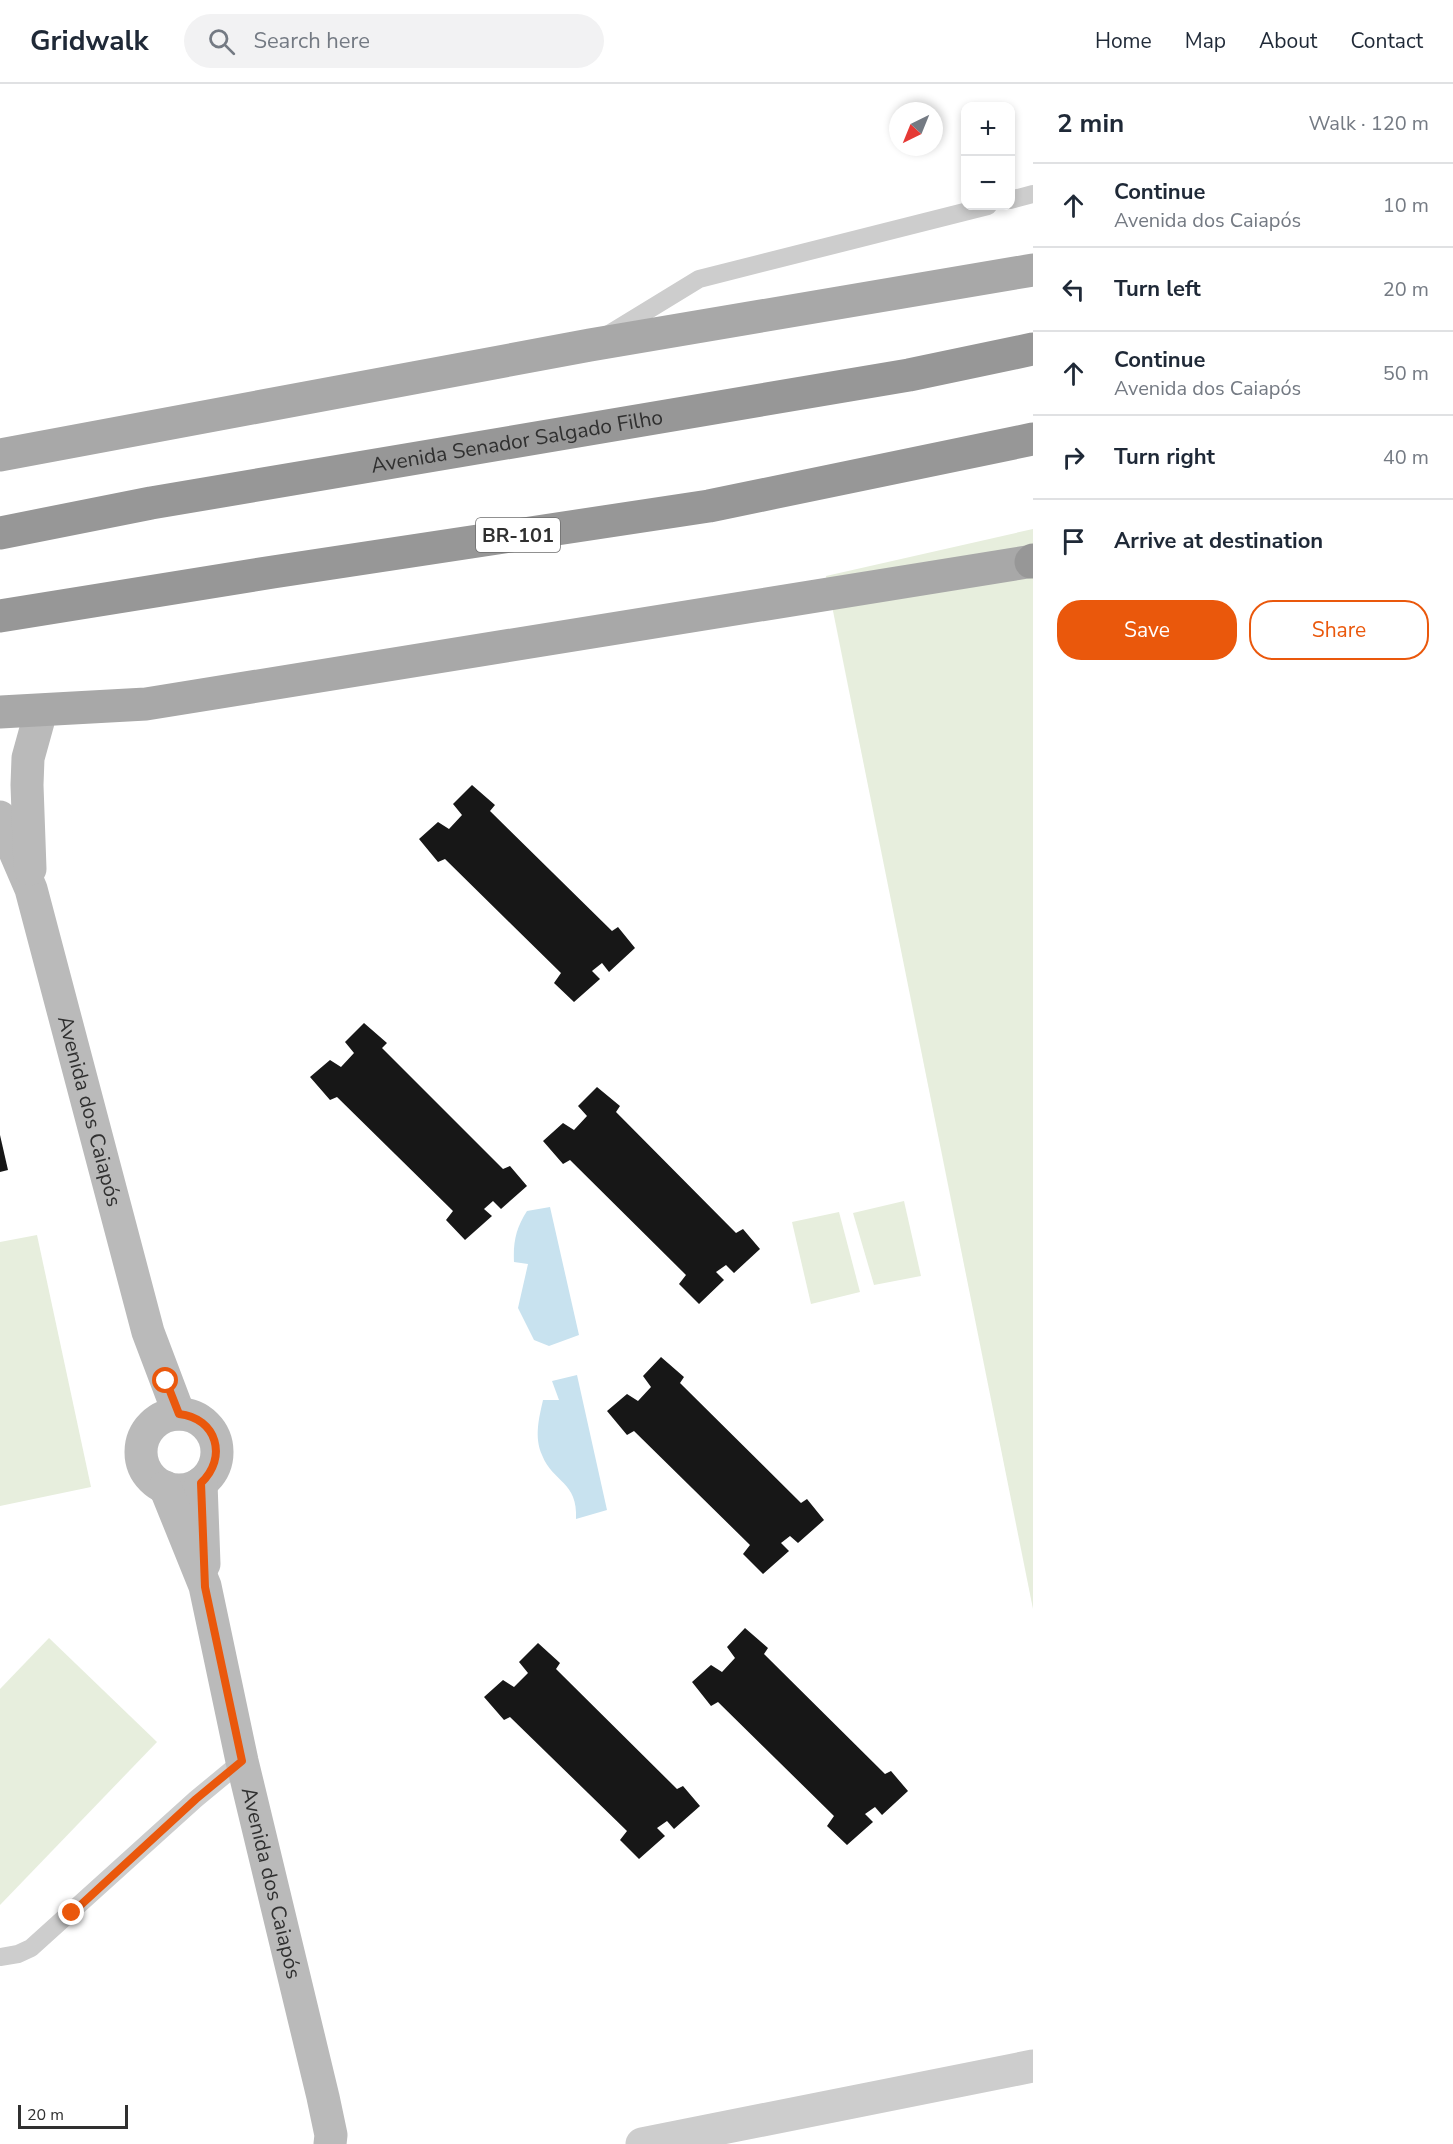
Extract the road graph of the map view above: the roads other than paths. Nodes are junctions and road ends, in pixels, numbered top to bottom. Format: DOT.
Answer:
graph roads {
  1 [pos="1033,194"];
  2 [pos="1015,199"];
  3 [pos="972,210"];
  4 [pos="1033,270"];
  5 [pos="590,345"];
  6 [pos="1033,349"];
  7 [pos="1033,439"];
  8 [pos="0,455"];
  9 [pos="0,533"];
  10 [pos="1032,561"];
  11 [pos="0,616"];
  12 [pos="40,711"];
  13 [pos="0,712"];
  14 [pos="0,817"];
  15 [pos="31,889"];
  16 [pos="166,1420"];
  17 [pos="201,1483"];
  18 [pos="165,1487"];
  19 [pos="205,1587"];
  20 [pos="242,1761"];
  21 [pos="0,1957"];
  22 [pos="1033,2066"];
  23 [pos="330,2144"];
  24 [pos="642,2144"];
  1 -- 2 [label="lane"];
  3 -- 5 [label="lane"];
  4 -- 5 [label="main road"];
  5 -- 8 [label="main road"];
  6 -- 9 [label="highway, Avenida Senador Salgado Filho"];
  7 -- 11 [label="highway, BR-101"];
  10 -- 12 [label="main road"];
  12 -- 13 [label="main road"];
  12 -- 15 [label="main road, Avenida dos Caiapós"];
  14 -- 15 [label="main road, Avenida dos Caiapós"];
  15 -- 16 [label="main road, Avenida dos Caiapós"];
  16 -- 17 [label="main road"];
  16 -- 18 [label="main road"];
  17 -- 18 [label="main road"];
  17 -- 19 [label="main road, Avenida dos Caiapós"];
  18 -- 19 [label="main road, Avenida dos Caiapós"];
  19 -- 20 [label="main road, Avenida dos Caiapós"];
  20 -- 21 [label="lane"];
  20 -- 23 [label="main road, Avenida dos Caiapós"];
  22 -- 24 [label="street"];
}
